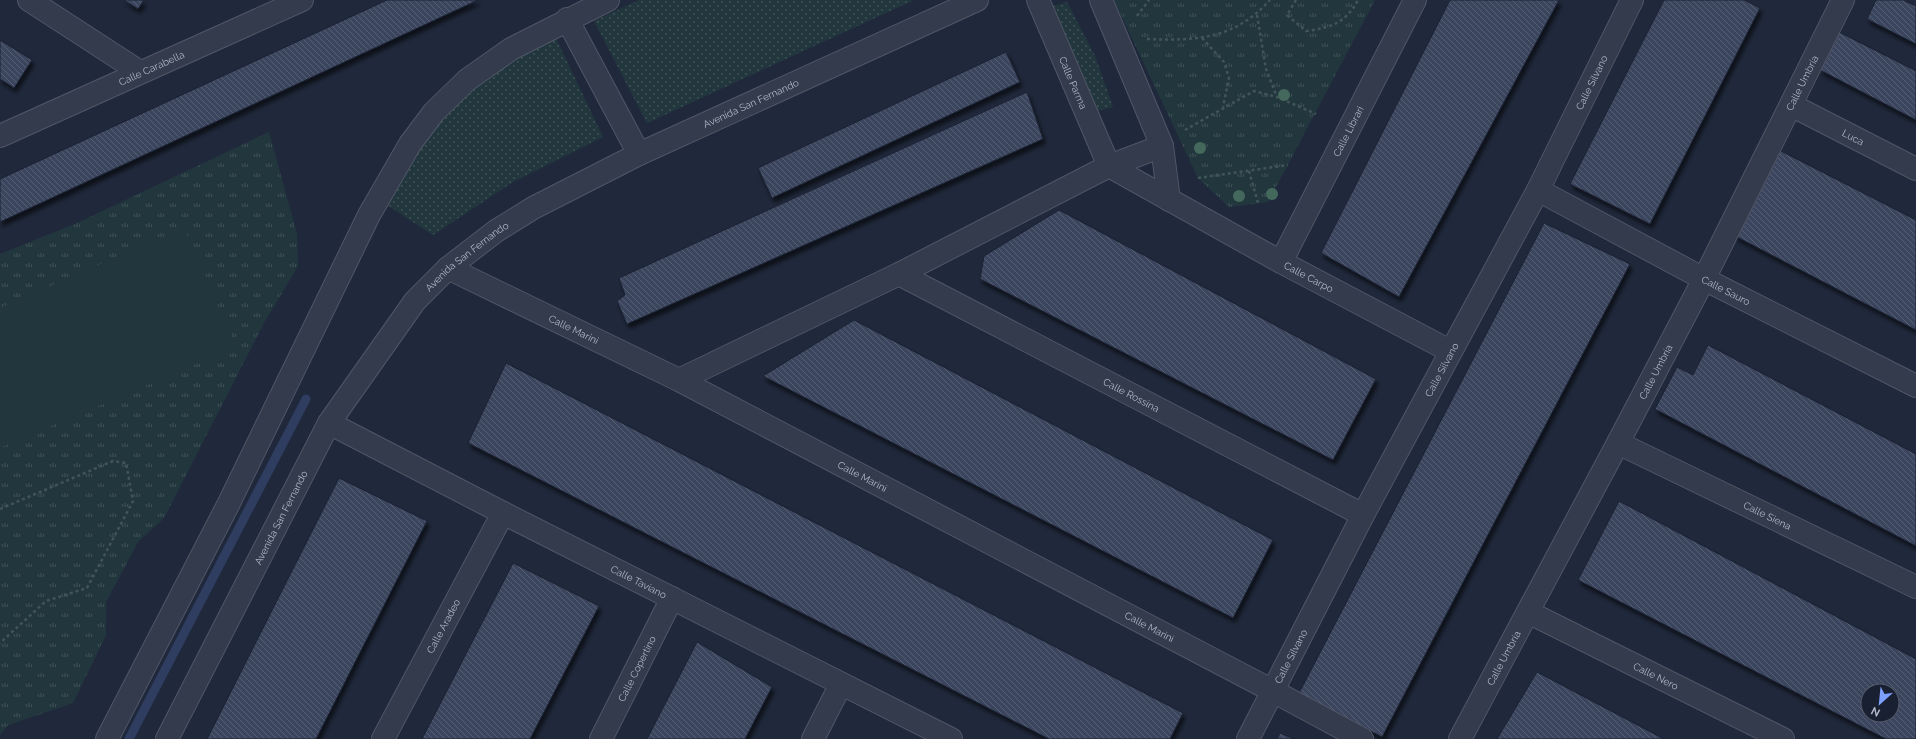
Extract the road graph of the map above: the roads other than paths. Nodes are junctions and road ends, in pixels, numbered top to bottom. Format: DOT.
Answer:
graph roads {
  1 [pos="29,0"];
  2 [pos="302,0"];
  3 [pos="608,0"];
  4 [pos="977,0"];
  5 [pos="1038,0"];
  6 [pos="1101,0"];
  7 [pos="1415,0"];
  8 [pos="1632,0"];
  9 [pos="1842,0"];
  10 [pos="567,19"];
  11 [pos="140,72"];
  12 [pos="1791,105"];
  13 [pos="0,136"];
  14 [pos="1162,146"];
  15 [pos="639,154"];
  16 [pos="1109,166"];
  17 [pos="1916,169"];
  18 [pos="1538,190"];
  19 [pos="1169,200"];
  20 [pos="1281,262"];
  21 [pos="448,268"];
  22 [pos="899,274"];
  23 [pos="1704,279"];
  24 [pos="1450,351"];
  25 [pos="679,380"];
  26 [pos="1916,386"];
  27 [pos="328,423"];
  28 [pos="1618,443"];
  29 [pos="503,513"];
  30 [pos="1364,515"];
  31 [pos="1916,587"];
  32 [pos="672,598"];
  33 [pos="1528,612"];
  34 [pos="841,684"];
  35 [pos="1273,691"];
  36 [pos="107,739"];
  37 [pos="167,739"];
  38 [pos="382,739"];
  39 [pos="601,739"];
  40 [pos="813,739"];
  41 [pos="951,739"];
  42 [pos="1248,739"];
  43 [pos="1362,739"];
  44 [pos="1460,739"];
  45 [pos="1783,739"];
  1 -- 11 [label="street"];
  2 -- 11 [label="street, Calle Carabella"];
  3 -- 10 [label="street"];
  4 -- 15 [label="street, Avenida San Fernando"];
  5 -- 16 [label="street, Calle Parma"];
  6 -- 14 [label="street"];
  7 -- 20 [label="street, Calle Librari"];
  8 -- 18 [label="street, Calle Silvano"];
  9 -- 12 [label="street, Calle Umbría"];
  10 -- 15 [label="street"];
  10 -- 36 [label="street"];
  11 -- 13 [label="street, Calle Carabella"];
  12 -- 17 [label="street, Luca"];
  12 -- 23 [label="street, Calle Umbría"];
  14 -- 16 [label="street"];
  14 -- 19 [label="street"];
  15 -- 21 [label="street, Avenida San Fernando"];
  16 -- 19 [label="street, Calle Carpo"];
  16 -- 22 [label="street"];
  18 -- 23 [label="street, Calle Sauro"];
  18 -- 24 [label="street, Calle Silvano"];
  19 -- 20 [label="street, Calle Carpo"];
  20 -- 24 [label="street, Calle Carpo"];
  21 -- 25 [label="street, Calle Marini"];
  21 -- 27 [label="street, Avenida San Fernando"];
  22 -- 25 [label="street"];
  22 -- 30 [label="street, Calle Rossina"];
  23 -- 26 [label="street, Calle Sauro"];
  23 -- 28 [label="street, Calle Umbría"];
  24 -- 30 [label="street, Calle Silvano"];
  25 -- 35 [label="street, Calle Marini"];
  27 -- 29 [label="street, Calle Taviano"];
  27 -- 37 [label="street, Avenida San Fernando"];
  28 -- 31 [label="street, Calle Siena"];
  28 -- 33 [label="street, Calle Umbría"];
  29 -- 32 [label="street, Calle Taviano"];
  29 -- 38 [label="street, Calle Aradeo"];
  30 -- 35 [label="street, Calle Silvano"];
  32 -- 34 [label="street, Calle Taviano"];
  32 -- 39 [label="street, Calle Copertino"];
  33 -- 44 [label="street, Calle Umbría"];
  33 -- 45 [label="street, Calle Nero"];
  34 -- 40 [label="street"];
  34 -- 41 [label="street, Calle Taviano"];
  35 -- 42 [label="street, Calle Silvano"];
  35 -- 43 [label="street, Calle Marini"];
}
